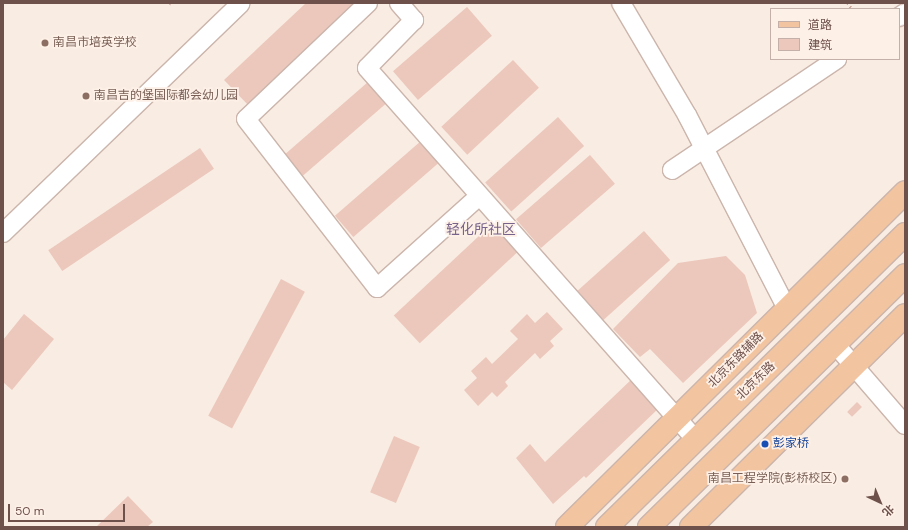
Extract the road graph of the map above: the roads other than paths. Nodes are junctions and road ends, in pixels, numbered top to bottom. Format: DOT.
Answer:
graph roads {
  1 [pos="368,3"];
  2 [pos="399,3"];
  3 [pos="621,3"];
  4 [pos="240,4"];
  5 [pos="836,60"];
  6 [pos="704,149"];
  7 [pos="672,170"];
  8 [pos="905,192"];
  9 [pos="479,196"];
  10 [pos="3,233"];
  11 [pos="905,234"];
  12 [pos="905,275"];
  13 [pos="787,309"];
  14 [pos="905,315"];
  15 [pos="835,344"];
  16 [pos="854,366"];
  17 [pos="677,419"];
  18 [pos="905,425"];
  19 [pos="696,440"];
  20 [pos="567,527"];
  21 [pos="607,527"];
  22 [pos="649,527"];
  23 [pos="691,527"];
  1 -- 9 [label="street"];
  2 -- 9 [label="street"];
  3 -- 6 [label="street"];
  4 -- 10 [label="street"];
  5 -- 6 [label="street"];
  6 -- 7 [label="street"];
  6 -- 13 [label="street"];
  8 -- 13 [label="main road, 北京东路辅路"];
  9 -- 17 [label="street"];
  11 -- 19 [label="main road, 北京东路"];
  12 -- 15 [label="main road"];
  13 -- 17 [label="main road, 北京东路辅路"];
  14 -- 16 [label="main road"];
  15 -- 16 [label="street"];
  15 -- 22 [label="main road"];
  16 -- 18 [label="street"];
  16 -- 23 [label="main road"];
  17 -- 19 [label="street"];
  17 -- 20 [label="main road, 北京东路辅路"];
  19 -- 21 [label="main road, 北京东路"];
}
